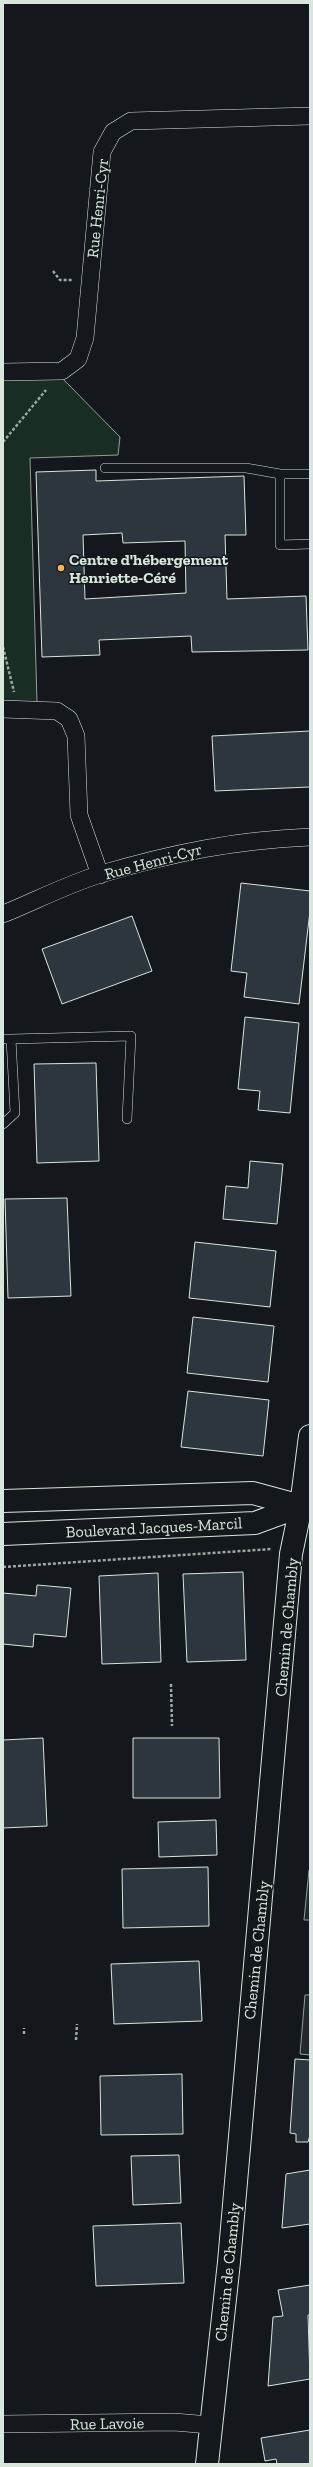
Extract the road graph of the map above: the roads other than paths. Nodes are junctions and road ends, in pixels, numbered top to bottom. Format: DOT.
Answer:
graph roads {
  1 [pos="310,116"];
  2 [pos="3,372"];
  3 [pos="104,468"];
  4 [pos="280,474"];
  5 [pos="310,474"];
  6 [pos="310,544"];
  7 [pos="11,710"];
  8 [pos="310,837"];
  9 [pos="100,875"];
  10 [pos="3,914"];
  11 [pos="7,1039"];
  12 [pos="127,1120"];
  13 [pos="3,1124"];
  14 [pos="310,1436"];
  15 [pos="3,1501"];
  16 [pos="306,1507"];
  17 [pos="3,1534"];
  18 [pos="3,2424"];
  19 [pos="210,2425"];
  20 [pos="207,2464"];
  1 -- 2 [label="street, Rue Henri-Cyr"];
  3 -- 4 [label="lane"];
  4 -- 5 [label="lane"];
  4 -- 6 [label="lane"];
  7 -- 9 [label="street"];
  8 -- 9 [label="street, Rue Henri-Cyr"];
  9 -- 10 [label="street, Rue Henri-Cyr"];
  11 -- 12 [label="lane"];
  11 -- 13 [label="lane"];
  14 -- 16 [label="street, Chemin de Chambly"];
  15 -- 16 [label="street, Boulevard Jacques-Marcil"];
  16 -- 17 [label="street, Boulevard Jacques-Marcil"];
  16 -- 19 [label="street, Chemin de Chambly"];
  18 -- 19 [label="street, Rue Lavoie"];
  19 -- 20 [label="street, Chemin de Chambly"];
}
